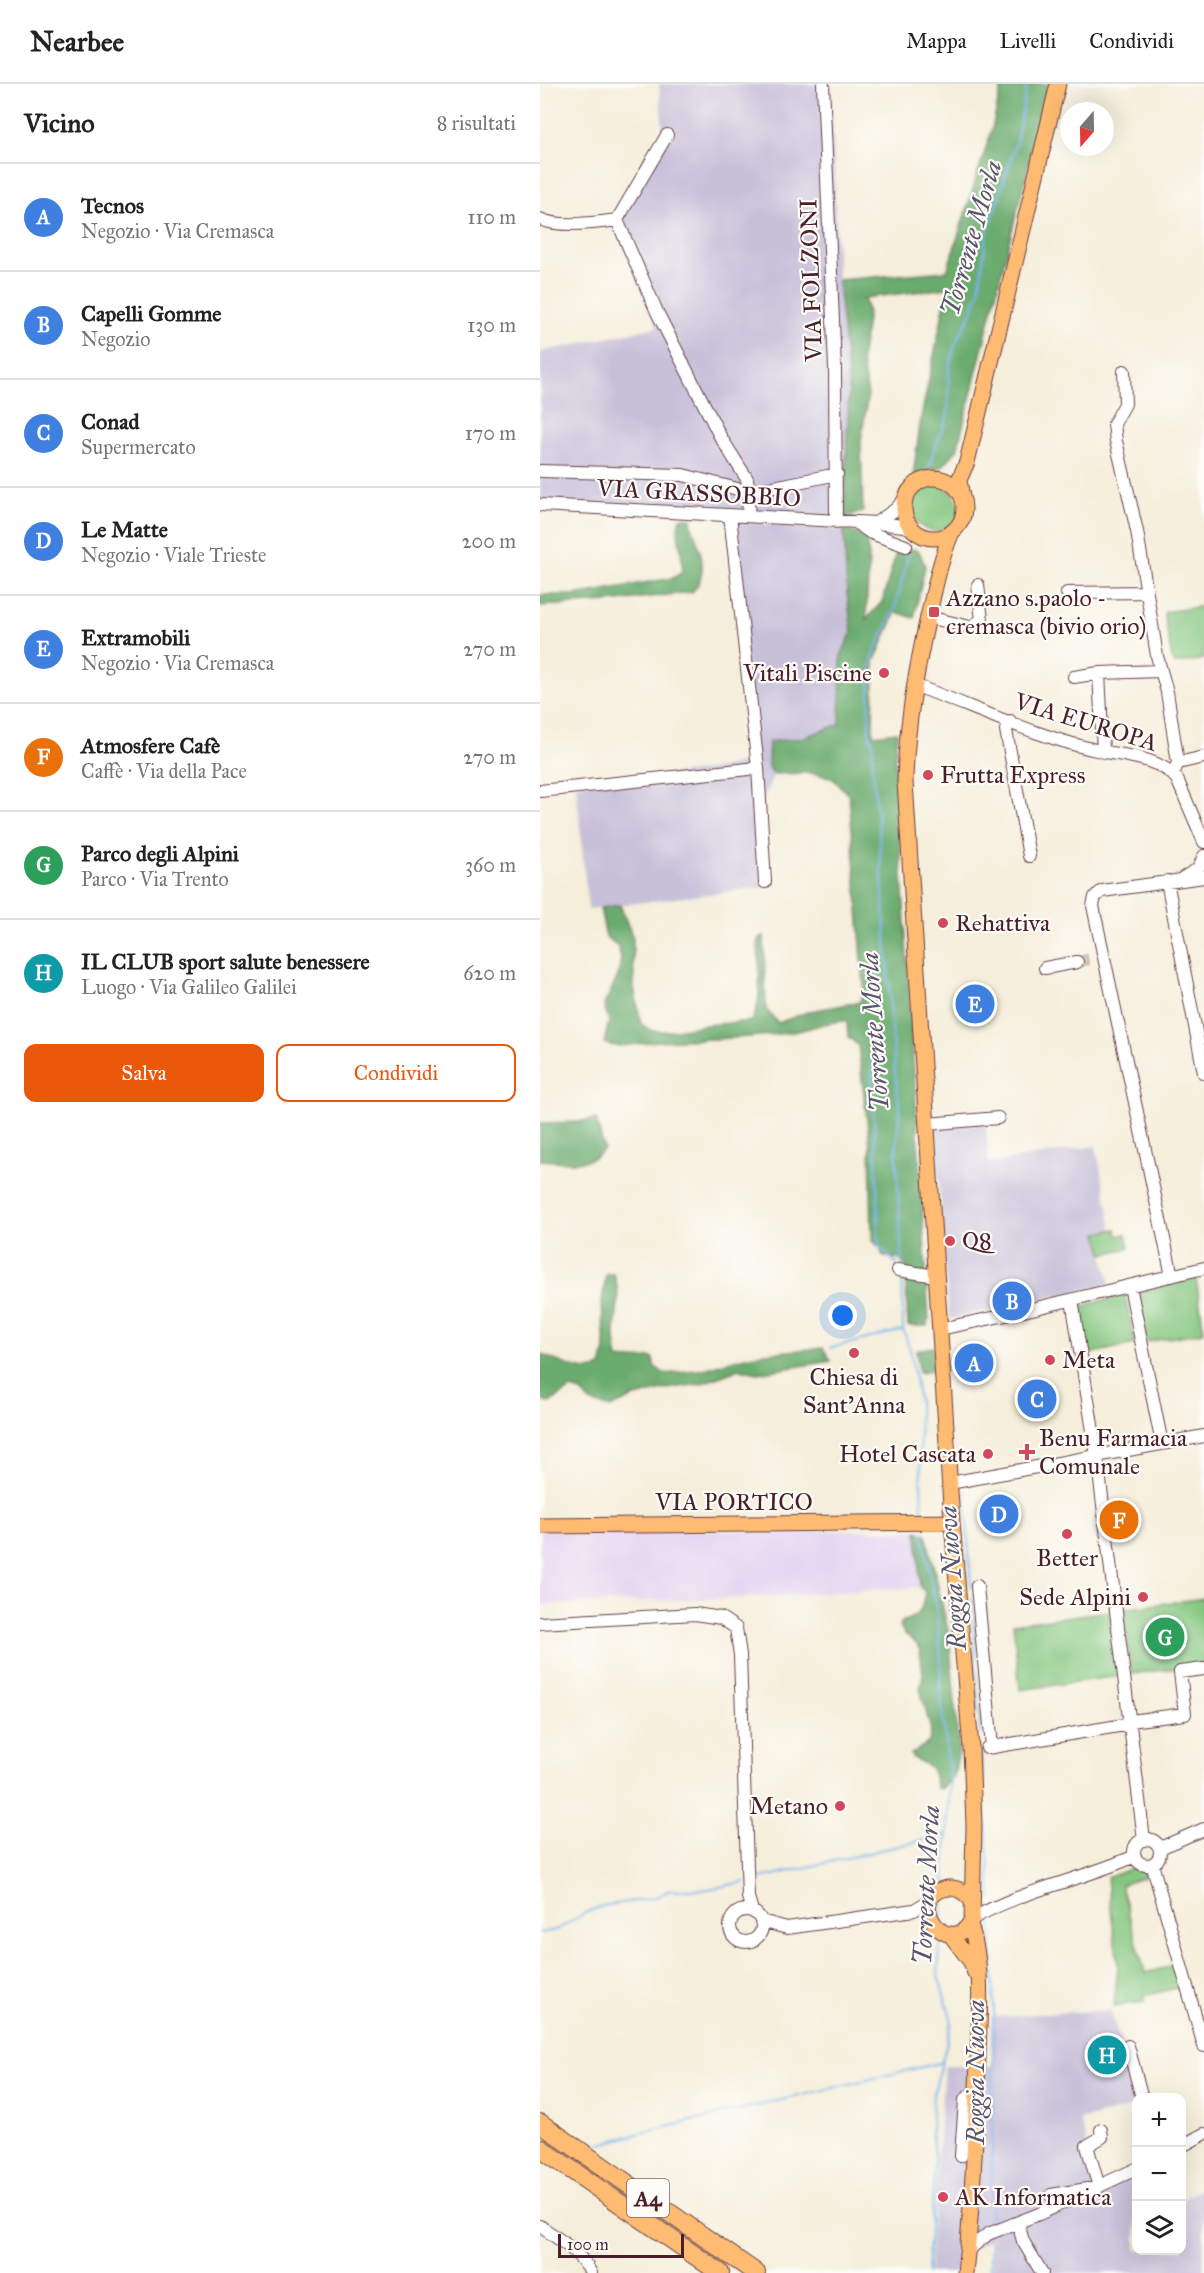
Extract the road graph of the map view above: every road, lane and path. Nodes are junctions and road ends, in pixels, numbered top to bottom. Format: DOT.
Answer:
graph roads {
  1 [pos="823,84"];
  2 [pos="1058,84"];
  3 [pos="667,135"];
  4 [pos="540,219"];
  5 [pos="617,220"];
  6 [pos="1124,371"];
  7 [pos="968,454"];
  8 [pos="540,471"];
  9 [pos="837,474"];
  10 [pos="940,479"];
  11 [pos="749,492"];
  12 [pos="908,495"];
  13 [pos="962,496"];
  14 [pos="540,505"];
  15 [pos="730,515"];
  16 [pos="748,516"];
  17 [pos="836,522"];
  18 [pos="856,523"];
  19 [pos="876,523"];
  20 [pos="918,532"];
  21 [pos="952,532"];
  22 [pos="906,546"];
  23 [pos="938,574"];
  24 [pos="978,585"];
  25 [pos="1147,592"];
  26 [pos="1067,594"];
  27 [pos="928,617"];
  28 [pos="1161,671"];
  29 [pos="1099,673"];
  30 [pos="1074,677"];
  31 [pos="914,685"];
  32 [pos="1010,721"];
  33 [pos="1103,751"];
  34 [pos="1204,757"];
  35 [pos="758,768"];
  36 [pos="1175,768"];
  37 [pos="540,791"];
  38 [pos="1204,842"];
  39 [pos="1029,856"];
  40 [pos="1204,856"];
  41 [pos="1204,878"];
  42 [pos="1182,879"];
  43 [pos="1167,881"];
  44 [pos="765,882"];
  45 [pos="1077,962"];
  46 [pos="1045,968"];
  47 [pos="1204,1073"];
  48 [pos="998,1118"];
  49 [pos="927,1124"];
  50 [pos="1204,1268"];
  51 [pos="898,1270"];
  52 [pos="936,1276"];
  53 [pos="1172,1276"];
  54 [pos="1130,1286"];
  55 [pos="1072,1300"];
  56 [pos="940,1329"];
  57 [pos="1204,1436"];
  58 [pos="1162,1444"];
  59 [pos="1097,1456"];
  60 [pos="951,1490"];
  61 [pos="952,1522"];
  62 [pos="928,1524"];
  63 [pos="540,1526"];
  64 [pos="976,1586"];
  65 [pos="540,1623"];
  66 [pos="1204,1668"];
  67 [pos="1130,1722"];
  68 [pos="975,1825"];
  69 [pos="1204,1829"];
  70 [pos="1144,1840"];
  71 [pos="1160,1848"];
  72 [pos="1135,1856"];
  73 [pos="1152,1864"];
  74 [pos="935,1899"];
  75 [pos="747,1911"];
  76 [pos="972,1913"];
  77 [pos="761,1921"];
  78 [pos="775,1926"];
  79 [pos="944,1932"];
  80 [pos="760,1934"];
  81 [pos="978,1981"];
  82 [pos="1128,2046"];
  83 [pos="1204,2046"];
  84 [pos="977,2089"];
  85 [pos="1141,2093"];
  86 [pos="540,2123"];
  87 [pos="1101,2130"];
  88 [pos="1204,2134"];
  89 [pos="1186,2144"];
  90 [pos="540,2148"];
  91 [pos="961,2156"];
  92 [pos="1132,2171"];
  93 [pos="1099,2187"];
  94 [pos="1051,2195"];
  95 [pos="1018,2223"];
  96 [pos="540,2226"];
  97 [pos="970,2227"];
  98 [pos="988,2234"];
  99 [pos="968,2250"];
  100 [pos="591,2273"];
  101 [pos="720,2273"];
  102 [pos="756,2273"];
  103 [pos="965,2273"];
  104 [pos="1042,2273"];
  1 -- 9 [label="street, VIA FOLZONI"];
  2 -- 7 [label="main road"];
  3 -- 5 [label="street"];
  4 -- 5 [label="street"];
  5 -- 11 [label="street"];
  6 -- 25 [label="street"];
  7 -- 10 [label="main road"];
  7 -- 13 [label="main road"];
  8 -- 11 [label="street"];
  9 -- 11 [label="street"];
  9 -- 17 [label="street, VIA FOLZONI"];
  10 -- 12 [label="main road"];
  10 -- 13 [label="main road"];
  11 -- 16 [label="street"];
  12 -- 19 [label="street"];
  12 -- 20 [label="main road"];
  13 -- 21 [label="main road"];
  14 -- 15 [label="street, VIA GRASSOBBIO"];
  15 -- 16 [label="street, VIA GRASSOBBIO"];
  15 -- 35 [label="street"];
  16 -- 17 [label="street, VIA GRASSOBBIO"];
  17 -- 18 [label="street, VIA GRASSOBBIO"];
  18 -- 19 [label="street, VIA GRASSOBBIO"];
  18 -- 22 [label="street, VIA GRASSOBBIO"];
  19 -- 20 [label="street, VIA GRASSOBBIO"];
  20 -- 21 [label="main road"];
  20 -- 23 [label="main road"];
  21 -- 23 [label="main road"];
  23 -- 27 [label="main road"];
  24 -- 27 [label="street"];
  25 -- 26 [label="street"];
  25 -- 28 [label="street"];
  27 -- 31 [label="main road"];
  28 -- 29 [label="street"];
  28 -- 36 [label="street"];
  29 -- 30 [label="street"];
  29 -- 33 [label="street"];
  31 -- 32 [label="street, VIA EUROPA"];
  31 -- 49 [label="main road"];
  32 -- 33 [label="street, VIA EUROPA"];
  32 -- 39 [label="street"];
  33 -- 36 [label="street, VIA EUROPA"];
  34 -- 36 [label="street"];
  35 -- 37 [label="street"];
  35 -- 44 [label="street"];
  36 -- 38 [label="street, VIA EUROPA"];
  40 -- 42 [label="street"];
  41 -- 42 [label="street"];
  42 -- 43 [label="street"];
  43 -- 47 [label="street"];
  43 -- 53 [label="street"];
  45 -- 46 [label="street"];
  48 -- 49 [label="street"];
  49 -- 52 [label="main road"];
  50 -- 53 [label="street"];
  51 -- 52 [label="street"];
  52 -- 56 [label="main road"];
  53 -- 54 [label="street"];
  54 -- 55 [label="street"];
  54 -- 58 [label="street"];
  55 -- 56 [label="street"];
  55 -- 59 [label="street"];
  56 -- 60 [label="main road"];
  57 -- 58 [label="street"];
  58 -- 59 [label="street"];
  59 -- 60 [label="street"];
  59 -- 67 [label="street"];
  60 -- 61 [label="main road"];
  60 -- 62 [label="main road"];
  61 -- 62 [label="main road, VIA PORTICO"];
  61 -- 68 [label="main road"];
  62 -- 63 [label="main road, VIA PORTICO"];
  64 -- 67 [label="street"];
  65 -- 75 [label="street"];
  66 -- 67 [label="street"];
  67 -- 70 [label="street"];
  68 -- 74 [label="main road"];
  68 -- 76 [label="main road"];
  69 -- 71 [label="street"];
  70 -- 71 [label="street"];
  70 -- 72 [label="street"];
  71 -- 73 [label="street"];
  72 -- 73 [label="street"];
  72 -- 76 [label="street"];
  73 -- 83 [label="street"];
  74 -- 76 [label="main road"];
  74 -- 78 [label="street"];
  74 -- 79 [label="main road"];
  75 -- 77 [label="street"];
  75 -- 80 [label="street"];
  76 -- 79 [label="main road"];
  76 -- 81 [label="main road"];
  77 -- 78 [label="street"];
  77 -- 80 [label="street"];
  78 -- 80 [label="street"];
  79 -- 81 [label="main road"];
  81 -- 84 [label="main road"];
  82 -- 85 [label="street"];
  84 -- 91 [label="street"];
  84 -- 97 [label="main road"];
  86 -- 102 [label="highway, A4"];
  87 -- 93 [label="street"];
  88 -- 89 [label="street"];
  90 -- 101 [label="highway, A4"];
  92 -- 93 [label="street"];
  93 -- 94 [label="street"];
  93 -- 95 [label="street"];
  95 -- 98 [label="street"];
  95 -- 104 [label="street"];
  96 -- 100 [label="street"];
  97 -- 98 [label="street"];
  97 -- 99 [label="main road"];
  98 -- 99 [label="street"];
  99 -- 103 [label="main road"];
}
